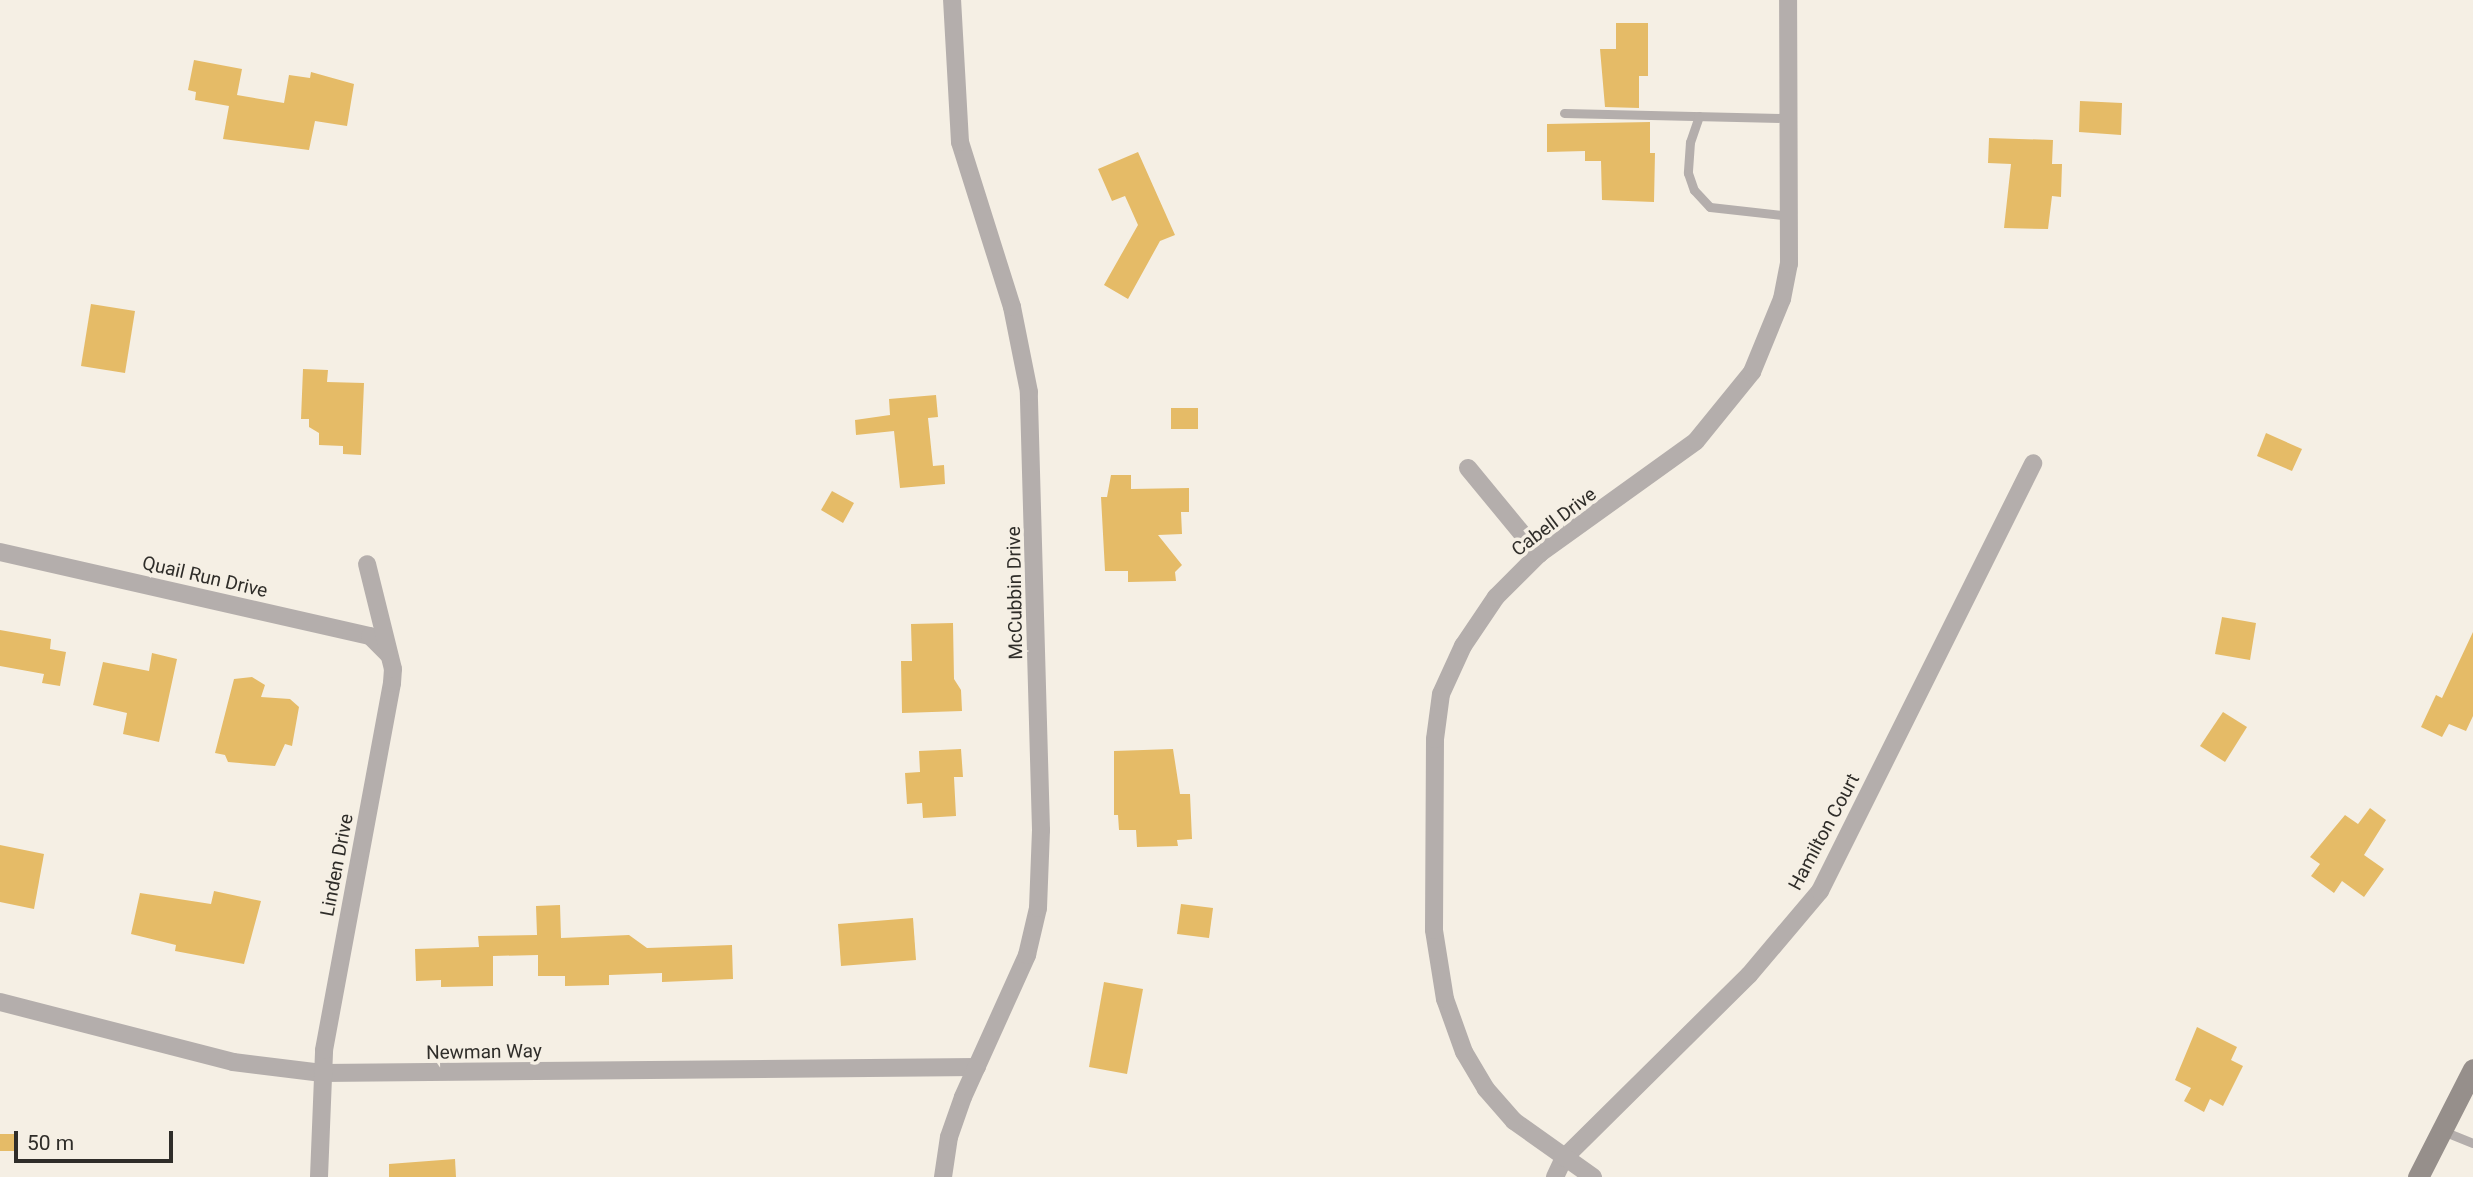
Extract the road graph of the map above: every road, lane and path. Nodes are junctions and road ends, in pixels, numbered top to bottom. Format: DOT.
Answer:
graph roads {
  1 [pos="952,0"];
  2 [pos="1788,0"];
  3 [pos="1564,113"];
  4 [pos="1699,116"];
  5 [pos="1790,118"];
  6 [pos="1791,216"];
  7 [pos="2033,463"];
  8 [pos="1468,468"];
  9 [pos="0,552"];
  10 [pos="1539,554"];
  11 [pos="367,564"];
  12 [pos="391,660"];
  13 [pos="0,1002"];
  14 [pos="977,1067"];
  15 [pos="322,1073"];
  16 [pos="2472,1075"];
  17 [pos="2442,1130"];
  18 [pos="2473,1143"];
  19 [pos="1564,1158"];
  20 [pos="319,1177"];
  21 [pos="943,1177"];
  22 [pos="1555,1177"];
  23 [pos="1593,1177"];
  24 [pos="2418,1177"];
  1 -- 14 [label="street, McCubbin Drive"];
  2 -- 5 [label="street, Cabell Drive"];
  3 -- 4 [label="lane"];
  4 -- 5 [label="lane"];
  4 -- 6 [label="lane"];
  5 -- 6 [label="street, Cabell Drive"];
  6 -- 10 [label="street, Cabell Drive"];
  7 -- 19 [label="street, Hamilton Court"];
  8 -- 10 [label="street"];
  9 -- 12 [label="street, Quail Run Drive"];
  10 -- 19 [label="street, Cabell Drive"];
  11 -- 12 [label="street, Linden Drive"];
  12 -- 15 [label="street, Linden Drive"];
  13 -- 15 [label="street, Newman Way"];
  14 -- 15 [label="street, Newman Way"];
  14 -- 21 [label="street, McCubbin Drive"];
  15 -- 20 [label="street, Linden Drive"];
  16 -- 17 [label="street"];
  17 -- 18 [label="lane"];
  17 -- 24 [label="street"];
  19 -- 22 [label="street, Hamilton Court"];
  19 -- 23 [label="street, Cabell Drive"];
}
